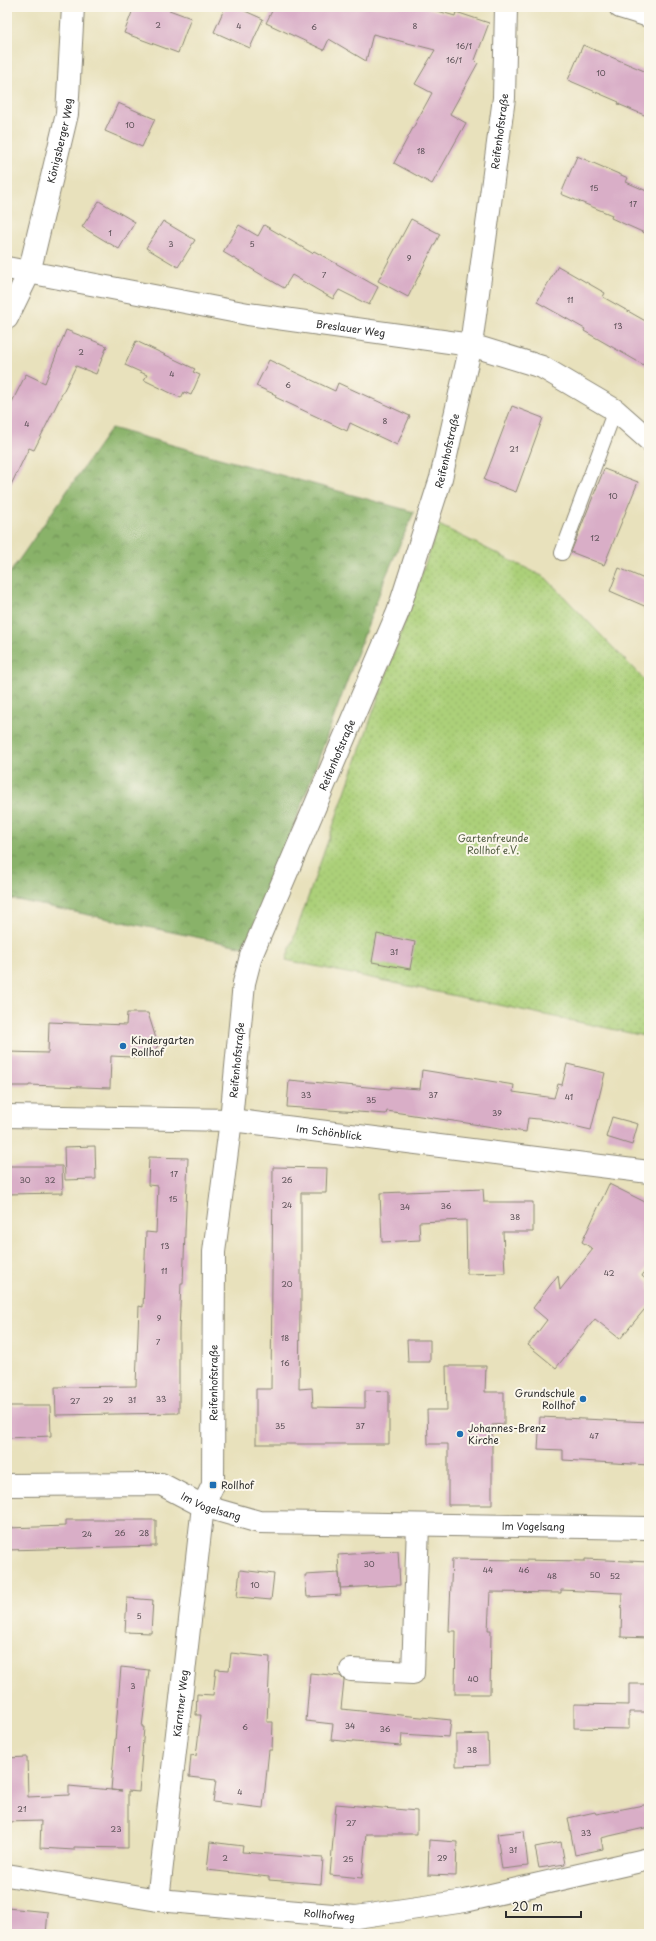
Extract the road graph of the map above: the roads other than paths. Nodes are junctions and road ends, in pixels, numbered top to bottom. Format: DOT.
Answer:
graph roads {
  1 [pos="73,7"];
  2 [pos="506,7"];
  3 [pos="620,7"];
  4 [pos="649,16"];
  5 [pos="7,268"];
  6 [pos="29,273"];
  7 [pos="7,318"];
  8 [pos="471,345"];
  9 [pos="615,410"];
  10 [pos="649,440"];
  11 [pos="562,553"];
  12 [pos="7,1116"];
  13 [pos="231,1120"];
  14 [pos="649,1172"];
  15 [pos="7,1485"];
  16 [pos="203,1506"];
  17 [pos="418,1525"];
  18 [pos="649,1528"];
  19 [pos="351,1670"];
  20 [pos="649,1859"];
  21 [pos="7,1875"];
  22 [pos="158,1900"];
  1 -- 6 [label="street, Königsberger Weg"];
  2 -- 8 [label="street, Reifenhofstraße"];
  3 -- 4 [label="street"];
  5 -- 6 [label="street"];
  6 -- 7 [label="street, Königsberger Weg"];
  6 -- 8 [label="street, Breslauer Weg"];
  8 -- 9 [label="street, Breslauer Weg"];
  8 -- 13 [label="street, Reifenhofstraße"];
  9 -- 10 [label="street, Breslauer Weg"];
  9 -- 11 [label="lane"];
  12 -- 13 [label="street, Im Schönblick"];
  13 -- 14 [label="street, Im Schönblick"];
  13 -- 16 [label="street, Reifenhofstraße"];
  15 -- 16 [label="street, Im Vogelsang"];
  16 -- 17 [label="street, Im Vogelsang"];
  16 -- 22 [label="street, Kärntner Weg"];
  17 -- 18 [label="street, Im Vogelsang"];
  17 -- 19 [label="street"];
  20 -- 22 [label="street, Rollhofweg"];
  21 -- 22 [label="street, Rollhofweg"];
}
